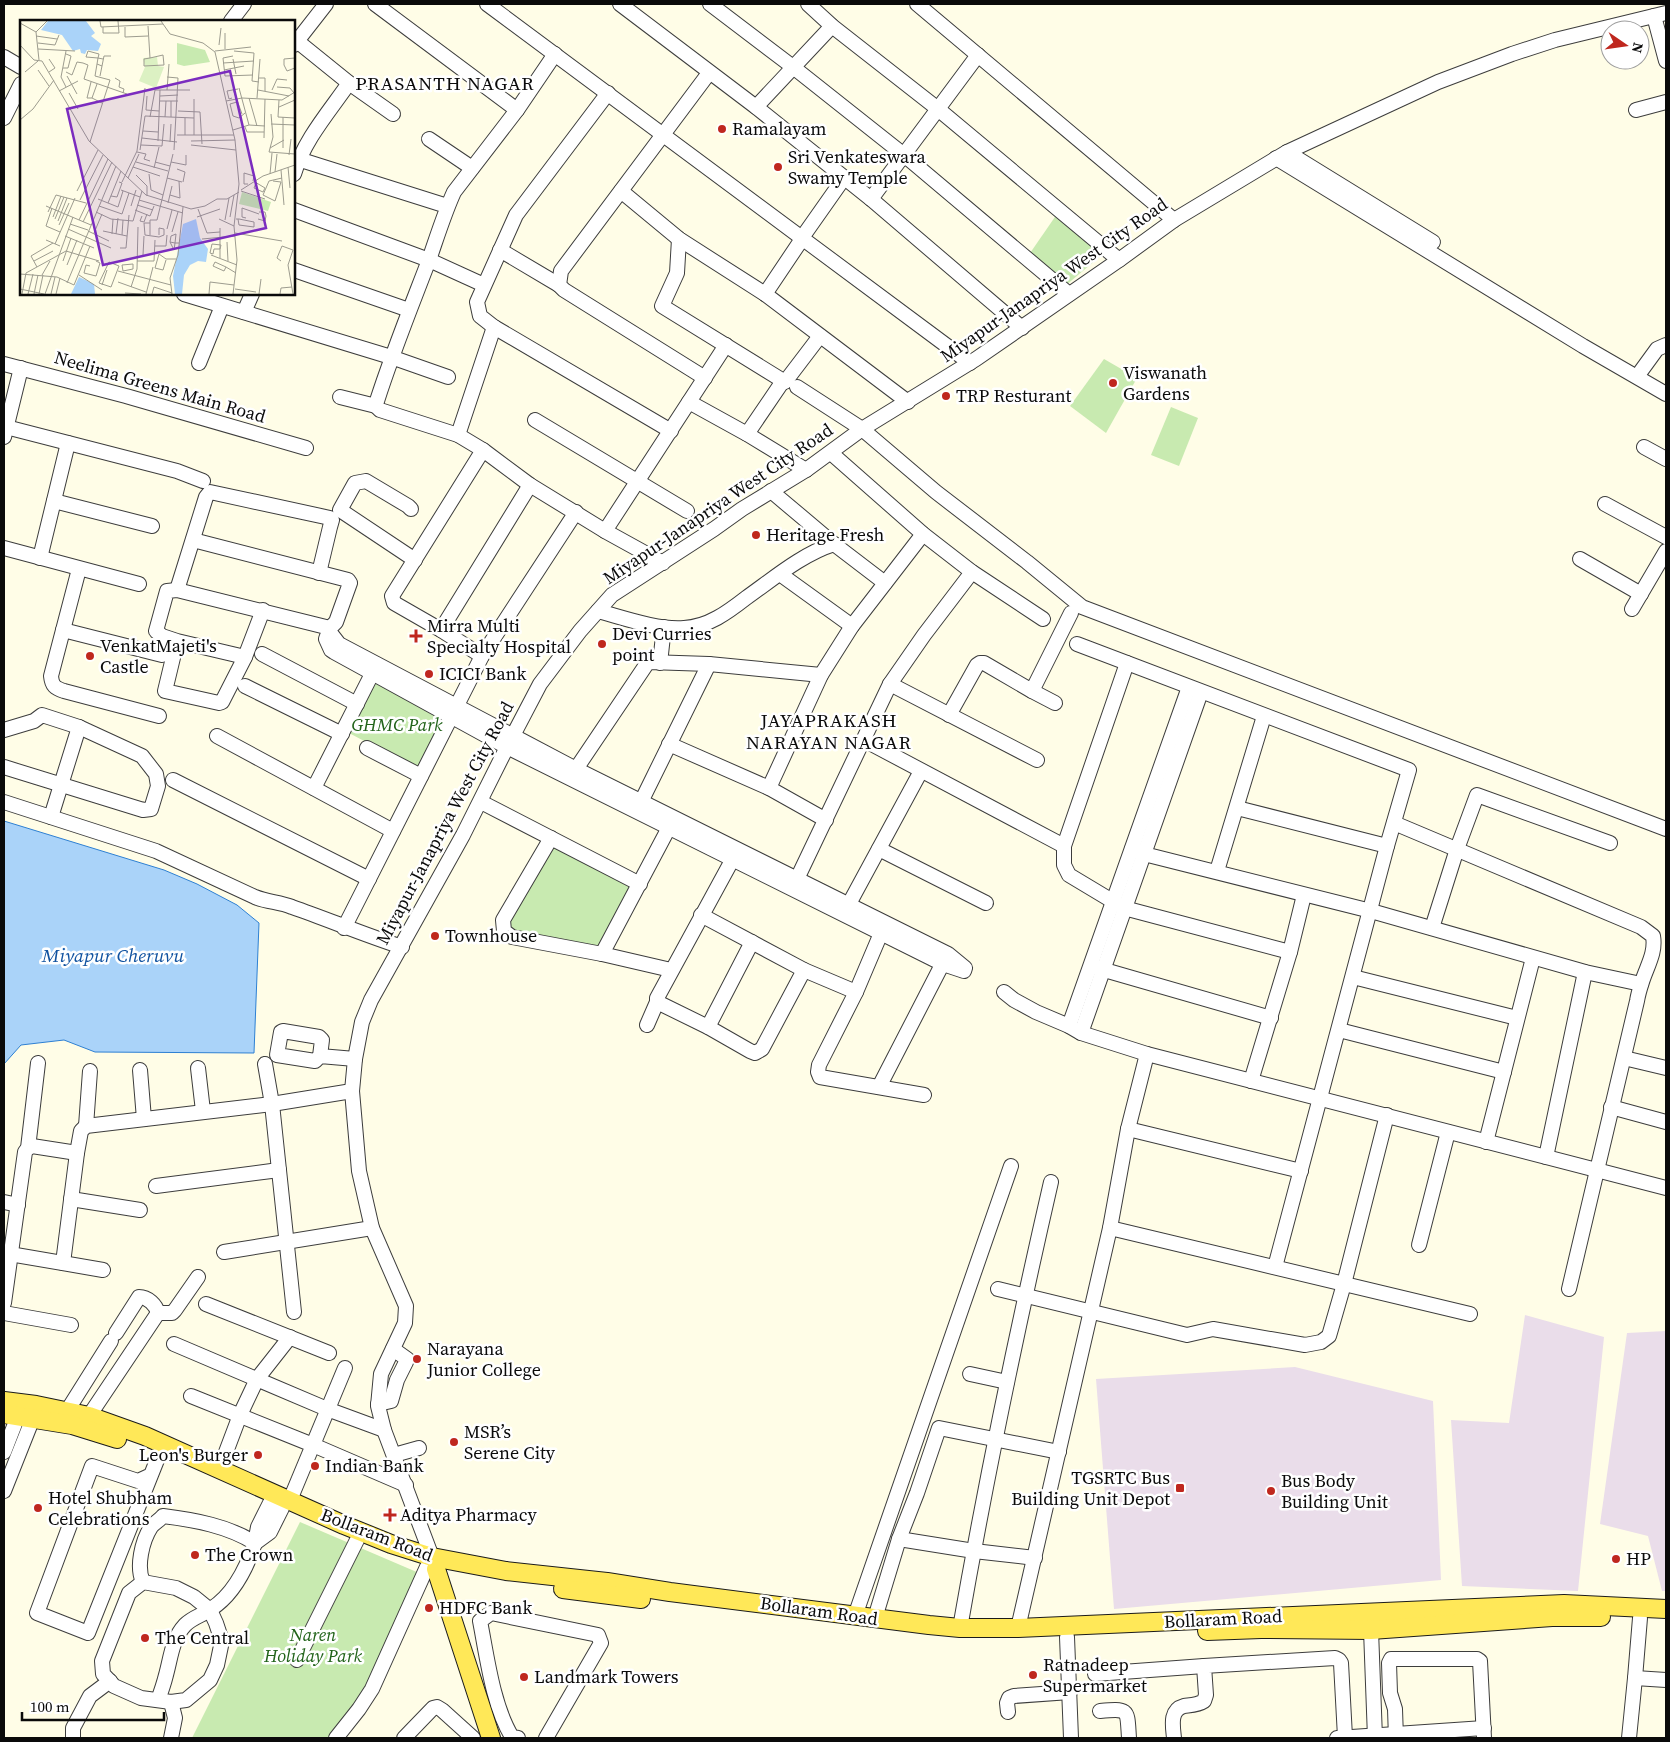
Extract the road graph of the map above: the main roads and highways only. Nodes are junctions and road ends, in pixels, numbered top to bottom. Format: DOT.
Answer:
graph roads {
  1 [pos="4,1401"];
  2 [pos="18,1416"];
  3 [pos="281,1504"];
  4 [pos="432,1564"];
  5 [pos="1666,1609"];
  6 [pos="1666,1620"];
  7 [pos="482,1736"];
  1 -- 3 [label="main road, Bollaram Road"];
  2 -- 3 [label="main road, Bollaram Road"];
  3 -- 4 [label="main road, Bollaram Road"];
  3 -- 4 [label="main road, Bollaram Road"];
  4 -- 5 [label="main road, Bollaram Road"];
  4 -- 6 [label="main road, Bollaram Road"];
  4 -- 7 [label="main road"];
}
